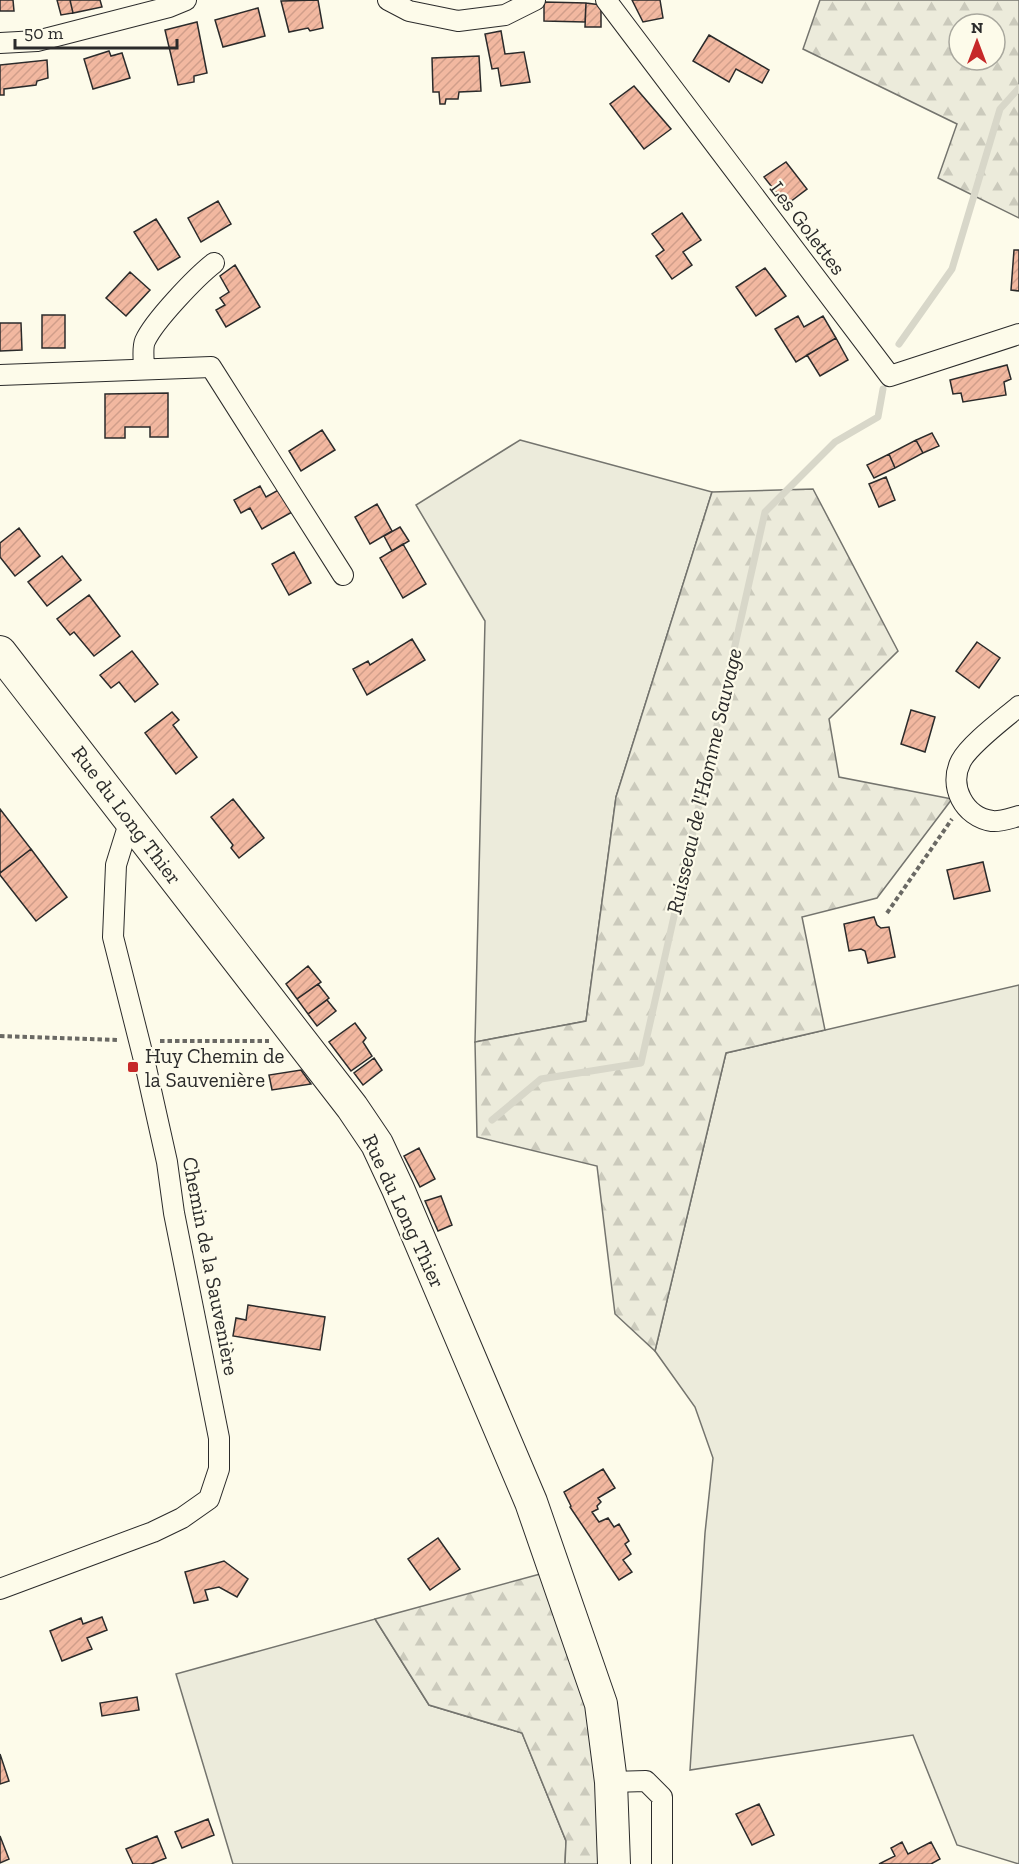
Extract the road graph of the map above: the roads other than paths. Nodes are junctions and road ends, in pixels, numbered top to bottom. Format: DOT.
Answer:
graph roads {
  1 [pos="186,0"];
  2 [pos="388,0"];
  3 [pos="535,0"];
  4 [pos="606,0"];
  5 [pos="0,43"];
  6 [pos="214,263"];
  7 [pos="1019,334"];
  8 [pos="144,369"];
  9 [pos="0,375"];
  10 [pos="344,575"];
  11 [pos="0,652"];
  12 [pos="1019,706"];
  13 [pos="1019,816"];
  14 [pos="130,820"];
  15 [pos="0,1589"];
  16 [pos="611,1782"];
  17 [pos="614,1864"];
  18 [pos="662,1864"];
  1 -- 5 [label="street"];
  2 -- 3 [label="street"];
  4 -- 7 [label="street, Les Golettes"];
  6 -- 8 [label="street"];
  8 -- 9 [label="street"];
  8 -- 10 [label="street"];
  11 -- 14 [label="main road, Rue du Long Thier"];
  12 -- 13 [label="street"];
  14 -- 15 [label="street, Chemin de la Sauvenière"];
  14 -- 16 [label="main road, Rue du Long Thier"];
  16 -- 17 [label="main road, Rue du Long Thier"];
  16 -- 18 [label="street"];
}
